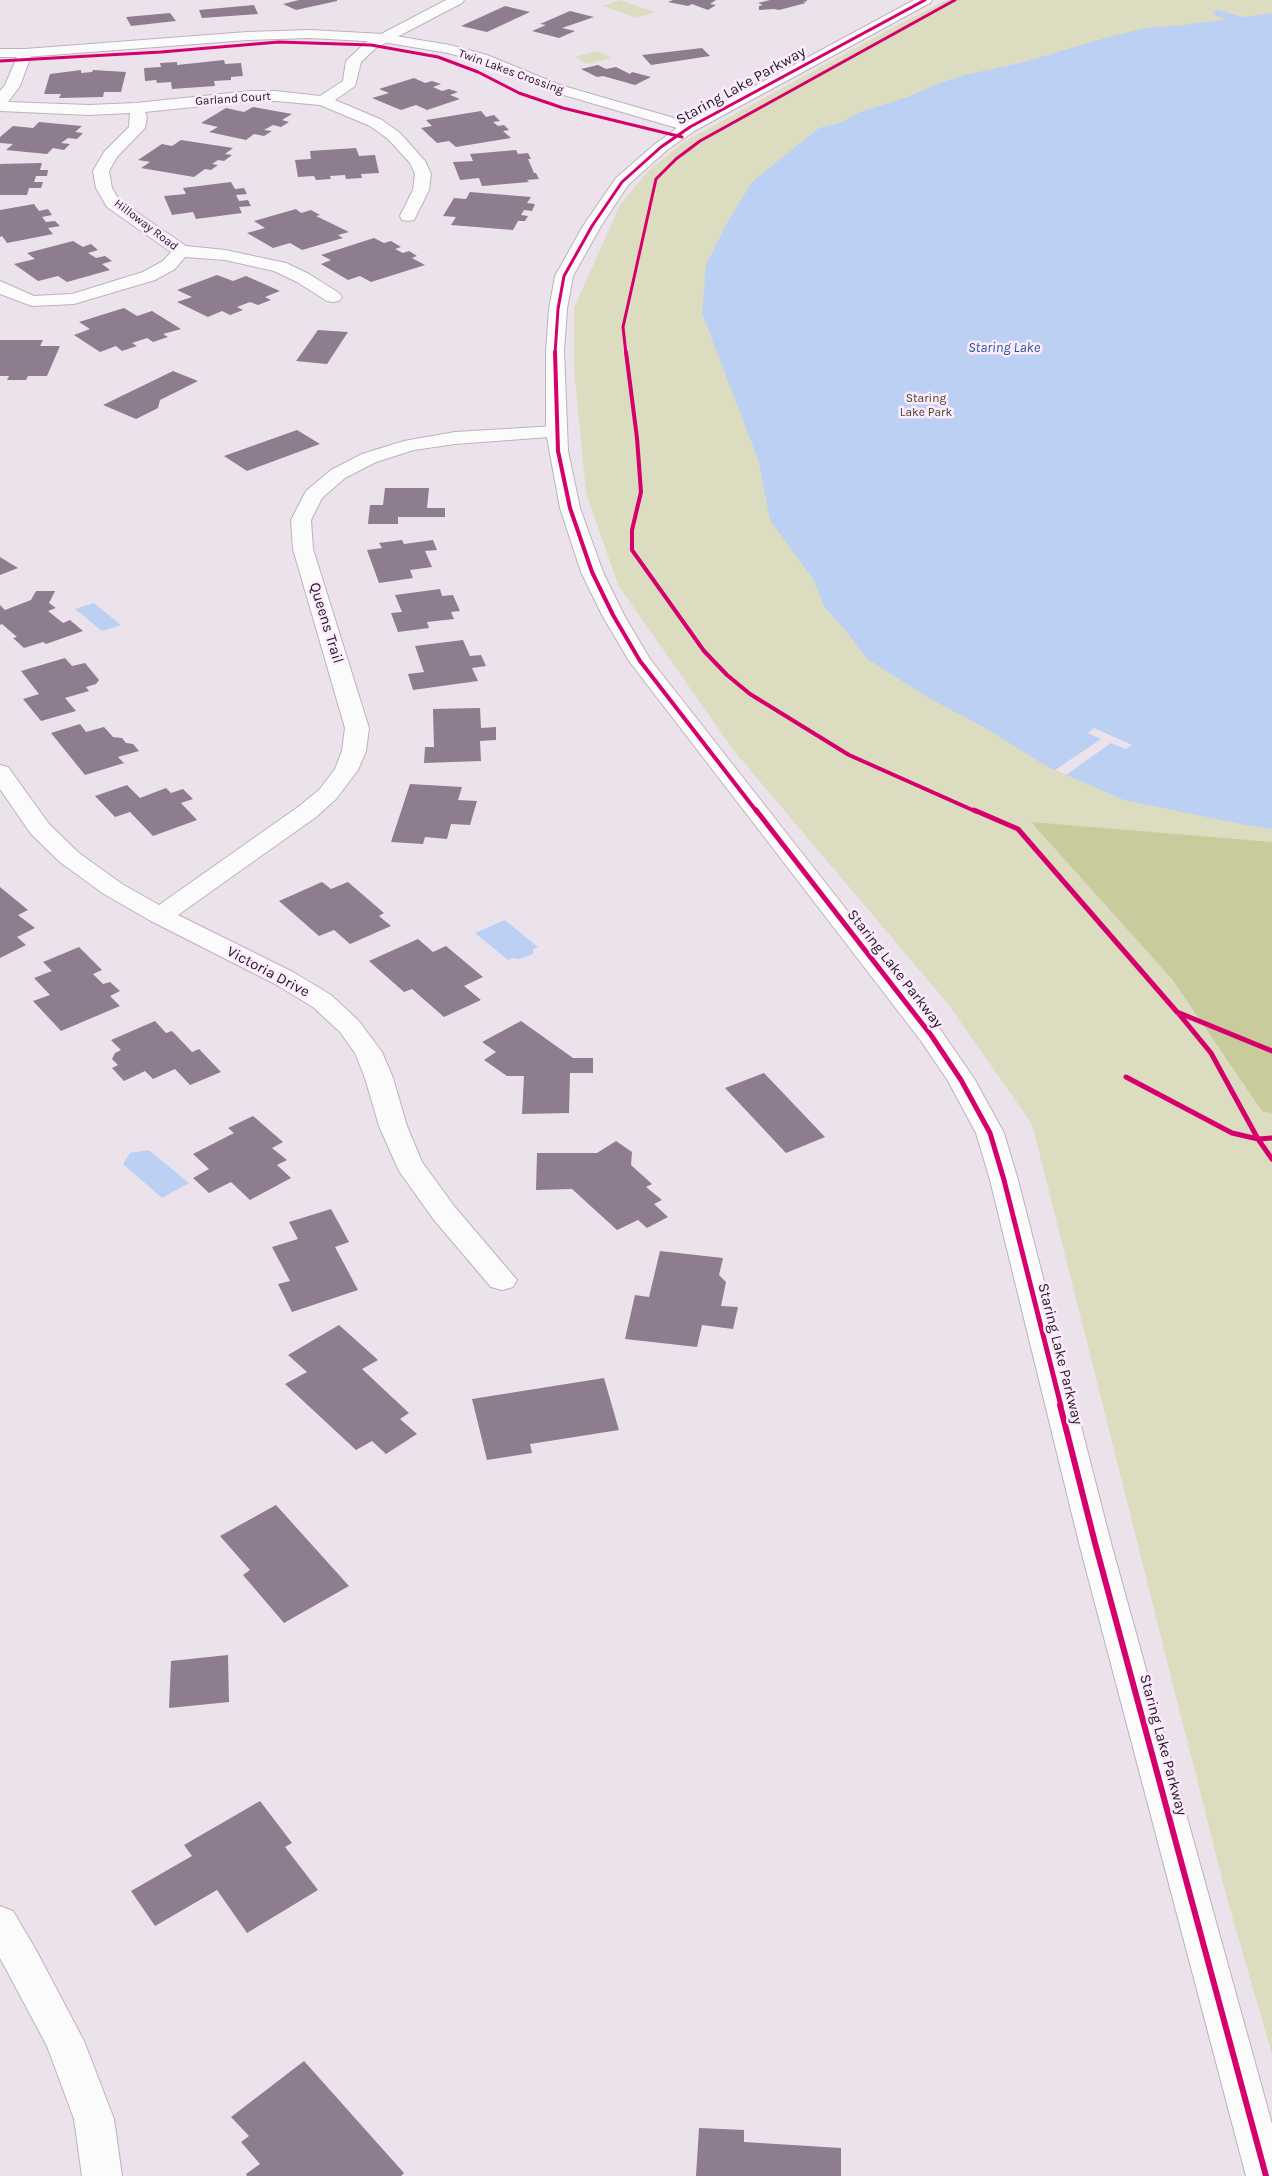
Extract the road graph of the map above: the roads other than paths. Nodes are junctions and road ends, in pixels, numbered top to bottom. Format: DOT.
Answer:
graph roads {
  1 [pos="457,0"];
  2 [pos="925,0"];
  3 [pos="384,38"];
  4 [pos="0,53"];
  5 [pos="25,53"];
  6 [pos="323,101"];
  7 [pos="0,104"];
  8 [pos="136,108"];
  9 [pos="690,127"];
  10 [pos="408,216"];
  11 [pos="181,251"];
  12 [pos="0,286"];
  13 [pos="332,297"];
  14 [pos="556,432"];
  15 [pos="0,772"];
  16 [pos="160,916"];
  17 [pos="502,1280"];
  18 [pos="0,1924"];
  19 [pos="102,2176"];
  20 [pos="1266,2176"];
  1 -- 3 [label="street"];
  2 -- 9 [label="street, Staring Lake Parkway"];
  3 -- 5 [label="street, Twin Lakes Crossing"];
  3 -- 6 [label="street"];
  3 -- 9 [label="street, Twin Lakes Crossing"];
  4 -- 5 [label="street, Twin Lakes Crossing"];
  5 -- 7 [label="street"];
  6 -- 8 [label="street, Garland Court"];
  6 -- 10 [label="street, Garland Court"];
  7 -- 8 [label="street, Garland Court"];
  8 -- 11 [label="street, Hilloway Road"];
  9 -- 14 [label="street, Staring Lake Parkway"];
  11 -- 12 [label="street, Hilloway Road"];
  11 -- 13 [label="street"];
  14 -- 16 [label="street, Queens Trail"];
  14 -- 20 [label="street, Staring Lake Parkway"];
  15 -- 16 [label="street, Victoria Drive"];
  16 -- 17 [label="street, Victoria Drive"];
  18 -- 19 [label="street"];
}
